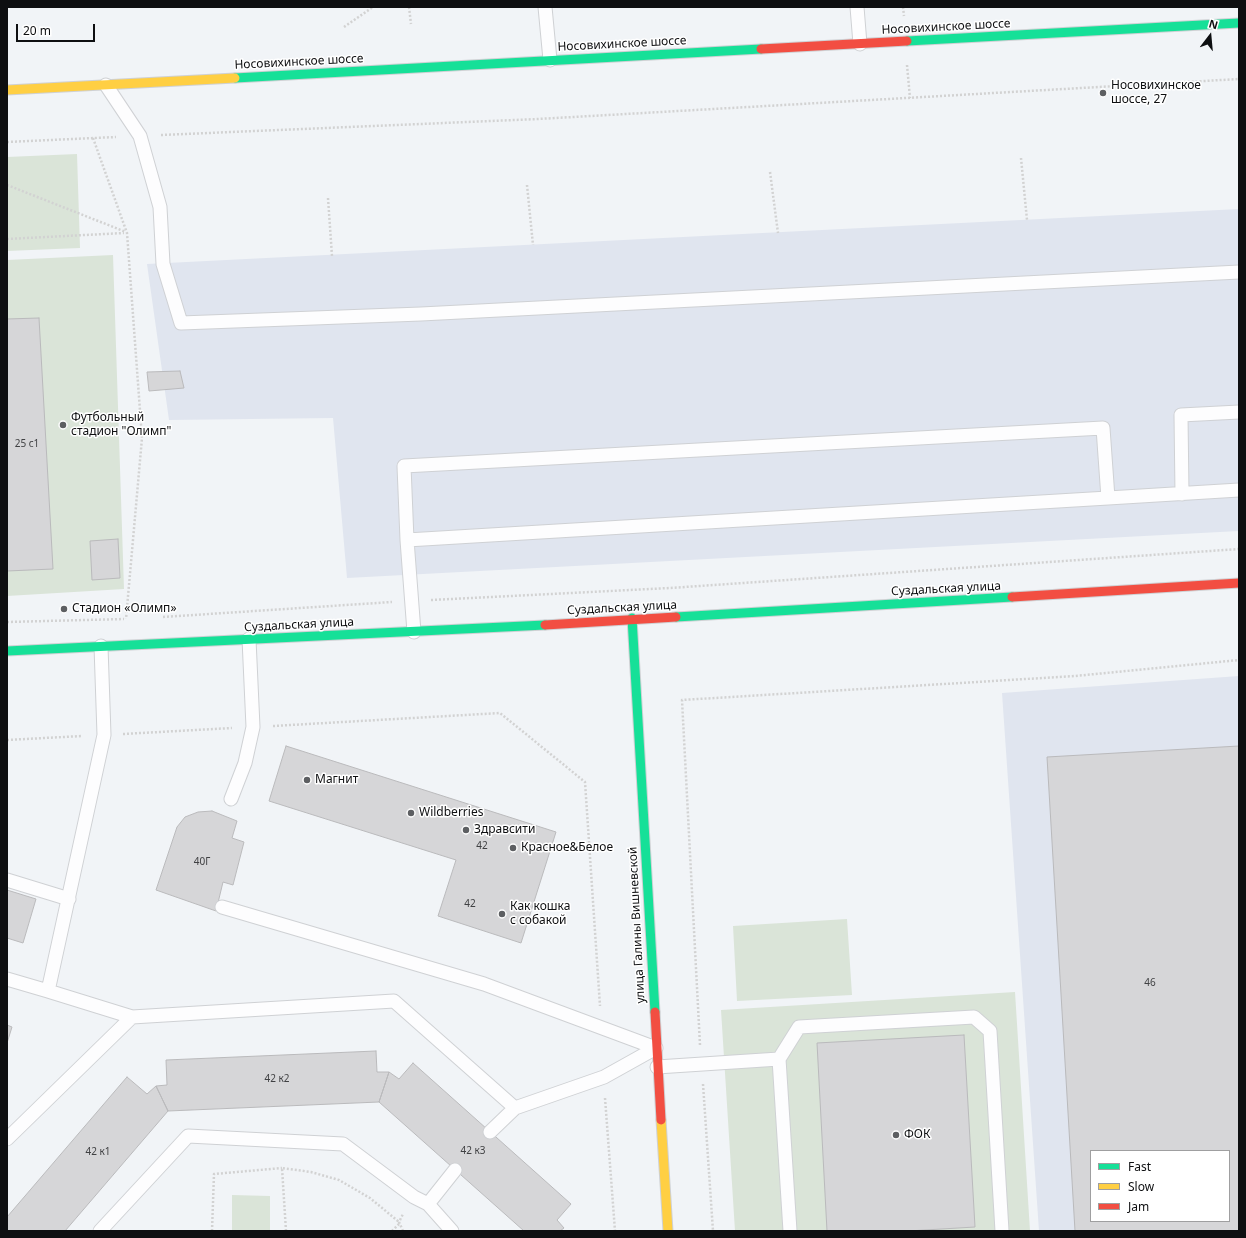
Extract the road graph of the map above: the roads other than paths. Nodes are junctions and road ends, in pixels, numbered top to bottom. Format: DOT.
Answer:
graph roads {
  1 [pos="545,7"];
  2 [pos="857,7"];
  3 [pos="1239,23"];
  4 [pos="860,44"];
  5 [pos="550,60"];
  6 [pos="106,85"];
  7 [pos="7,90"];
  8 [pos="1239,272"];
  9 [pos="1239,412"];
  10 [pos="1239,490"];
  11 [pos="1182,494"];
  12 [pos="1108,498"];
  13 [pos="407,540"];
  14 [pos="1239,583"];
  15 [pos="632,618"];
  16 [pos="414,632"];
  17 [pos="249,639"];
  18 [pos="101,646"];
  19 [pos="7,651"];
  20 [pos="231,799"];
  21 [pos="7,880"];
  22 [pos="69,899"];
  23 [pos="222,906"];
  24 [pos="7,979"];
  25 [pos="48,991"];
  26 [pos="132,1017"];
  27 [pos="656,1048"];
  28 [pos="779,1059"];
  29 [pos="658,1067"];
  30 [pos="514,1108"];
  31 [pos="490,1132"];
  32 [pos="7,1139"];
  33 [pos="455,1170"];
  34 [pos="428,1204"];
  35 [pos="100,1231"];
  36 [pos="452,1231"];
  37 [pos="668,1231"];
  38 [pos="790,1231"];
  39 [pos="1002,1231"];
  1 -- 5 [label="lane"];
  2 -- 4 [label="lane"];
  3 -- 4 [label="street, Носовихинское шоссе"];
  4 -- 5 [label="street, Носовихинское шоссе"];
  5 -- 6 [label="street, Носовихинское шоссе"];
  6 -- 7 [label="street, Носовихинское шоссе"];
  6 -- 8 [label="lane"];
  9 -- 11 [label="lane"];
  10 -- 11 [label="lane"];
  11 -- 12 [label="lane"];
  12 -- 13 [label="lane"];
  12 -- 13 [label="lane"];
  13 -- 16 [label="lane"];
  14 -- 15 [label="street, Суздальская улица"];
  15 -- 16 [label="street, Суздальская улица"];
  15 -- 27 [label="street, улица Галины Вишневской"];
  16 -- 17 [label="street, Суздальская улица"];
  17 -- 18 [label="street, Суздальская улица"];
  17 -- 20 [label="lane"];
  18 -- 19 [label="street, Суздальская улица"];
  18 -- 22 [label="lane"];
  21 -- 22 [label="lane"];
  22 -- 25 [label="lane"];
  23 -- 27 [label="lane"];
  24 -- 25 [label="lane"];
  25 -- 26 [label="lane"];
  26 -- 30 [label="lane"];
  26 -- 32 [label="lane"];
  27 -- 29 [label="street, улица Галины Вишневской"];
  27 -- 30 [label="lane"];
  28 -- 29 [label="lane"];
  28 -- 38 [label="lane"];
  28 -- 39 [label="lane"];
  29 -- 37 [label="street, улица Галины Вишневской"];
  30 -- 31 [label="lane"];
  33 -- 34 [label="lane"];
  34 -- 35 [label="lane"];
  34 -- 36 [label="lane"];
}
